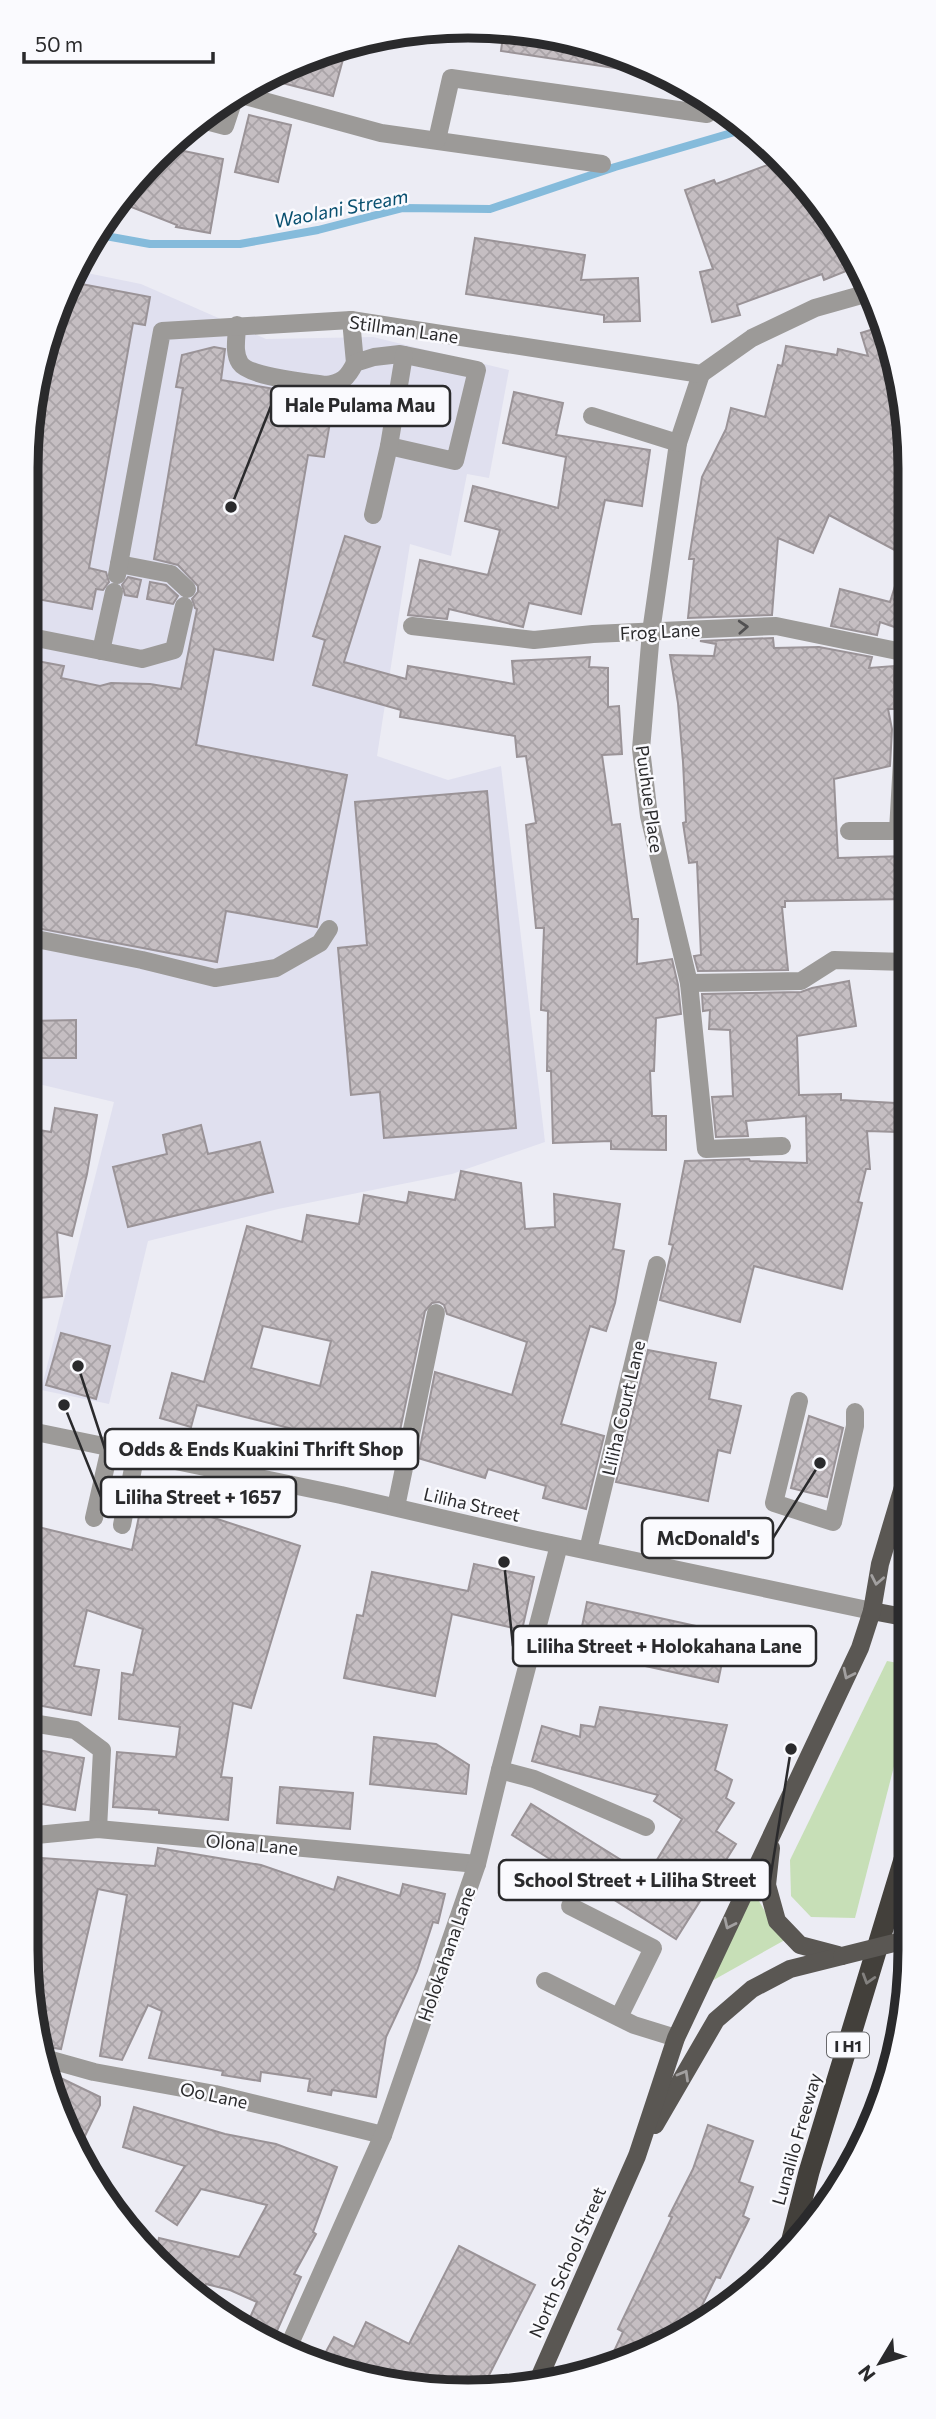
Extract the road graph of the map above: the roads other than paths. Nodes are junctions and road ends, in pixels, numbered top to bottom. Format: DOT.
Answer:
graph roads {
  1 [pos="249,98"];
  2 [pos="231,110"];
  3 [pos="707,114"];
  4 [pos="213,123"];
  5 [pos="437,140"];
  6 [pos="602,164"];
  7 [pos="861,295"];
  8 [pos="351,320"];
  9 [pos="237,325"];
  10 [pos="404,355"];
  11 [pos="355,363"];
  12 [pos="701,374"];
  13 [pos="592,416"];
  14 [pos="678,443"];
  15 [pos="389,446"];
  16 [pos="373,515"];
  17 [pos="117,577"];
  18 [pos="412,626"];
  19 [pos="651,632"];
  20 [pos="38,638"];
  21 [pos="101,651"];
  22 [pos="898,651"];
  23 [pos="849,831"];
  24 [pos="898,831"];
  25 [pos="330,929"];
  26 [pos="38,939"];
  27 [pos="898,962"];
  28 [pos="689,983"];
  29 [pos="782,1146"];
  30 [pos="657,1265"];
  31 [pos="436,1313"];
  32 [pos="799,1401"];
  33 [pos="855,1412"];
  34 [pos="38,1433"];
  35 [pos="110,1448"];
  36 [pos="136,1453"];
  37 [pos="898,1504"];
  38 [pos="396,1507"];
  39 [pos="94,1518"];
  40 [pos="122,1525"];
  41 [pos="559,1545"];
  42 [pos="588,1550"];
  43 [pos="872,1611"];
  44 [pos="898,1616"];
  45 [pos="38,1724"];
  46 [pos="500,1770"];
  47 [pos="776,1824"];
  48 [pos="646,1827"];
  49 [pos="98,1829"];
  50 [pos="38,1835"];
  51 [pos="477,1864"];
  52 [pos="898,1879"];
  53 [pos="570,1906"];
  54 [pos="898,1942"];
  55 [pos="842,1956"];
  56 [pos="545,1980"];
  57 [pos="619,2017"];
  58 [pos="676,2038"];
  59 [pos="53,2060"];
  60 [pos="383,2135"];
  61 [pos="637,2156"];
  62 [pos="794,2230"];
  63 [pos="291,2342"];
  64 [pos="541,2374"];
  1 -- 5 [label="street"];
  2 -- 4 [label="street"];
  3 -- 5 [label="street"];
  5 -- 6 [label="street"];
  7 -- 12 [label="street"];
  8 -- 9 [label="street, Stillman Lane"];
  8 -- 11 [label="street"];
  8 -- 12 [label="street, Stillman Lane"];
  9 -- 11 [label="street"];
  9 -- 17 [label="street, Stillman Lane"];
  10 -- 11 [label="street"];
  10 -- 15 [label="street"];
  10 -- 15 [label="street"];
  12 -- 14 [label="street, Puuhue Place"];
  13 -- 14 [label="street"];
  14 -- 19 [label="street, Puuhue Place"];
  15 -- 16 [label="street"];
  17 -- 21 [label="street, Stillman Lane"];
  17 -- 21 [label="street"];
  18 -- 19 [label="street, Frog Lane"];
  19 -- 22 [label="street, Frog Lane, one-way"];
  19 -- 28 [label="street, Puuhue Place"];
  20 -- 21 [label="street"];
  23 -- 24 [label="street"];
  25 -- 26 [label="street"];
  27 -- 28 [label="street"];
  28 -- 29 [label="street, Puuhue Place"];
  30 -- 42 [label="street, Liliha Court Lane"];
  31 -- 38 [label="street"];
  32 -- 33 [label="street"];
  34 -- 35 [label="street, Liliha Street"];
  35 -- 36 [label="street, Liliha Street"];
  35 -- 39 [label="street"];
  36 -- 38 [label="street, Liliha Street"];
  36 -- 40 [label="street"];
  37 -- 43 [label="main road, North School Street, one-way"];
  38 -- 41 [label="street, Liliha Street"];
  41 -- 42 [label="street, Liliha Street"];
  41 -- 46 [label="street, Holokahana Lane"];
  42 -- 43 [label="street, Liliha Street"];
  43 -- 44 [label="main road, Liliha Street"];
  43 -- 47 [label="main road, North School Street, one-way"];
  45 -- 49 [label="street"];
  46 -- 48 [label="street"];
  46 -- 51 [label="street, Holokahana Lane"];
  47 -- 55 [label="main road"];
  47 -- 58 [label="main road, North School Street, one-way"];
  49 -- 50 [label="street, Olona Lane"];
  49 -- 51 [label="street, Olona Lane"];
  51 -- 60 [label="street, Holokahana Lane"];
  52 -- 62 [label="highway, Lunalilo Freeway / I H1, one-way"];
  53 -- 57 [label="street"];
  54 -- 55 [label="main road, North School Street, bridge"];
  61 -- 55 [label="main road, North School Street, one-way"];
  56 -- 57 [label="street"];
  57 -- 58 [label="street"];
  58 -- 61 [label="main road, North School Street"];
  59 -- 60 [label="street, Oo Lane"];
  60 -- 63 [label="street, Holokahana Lane"];
  61 -- 64 [label="main road, North School Street"];
}
